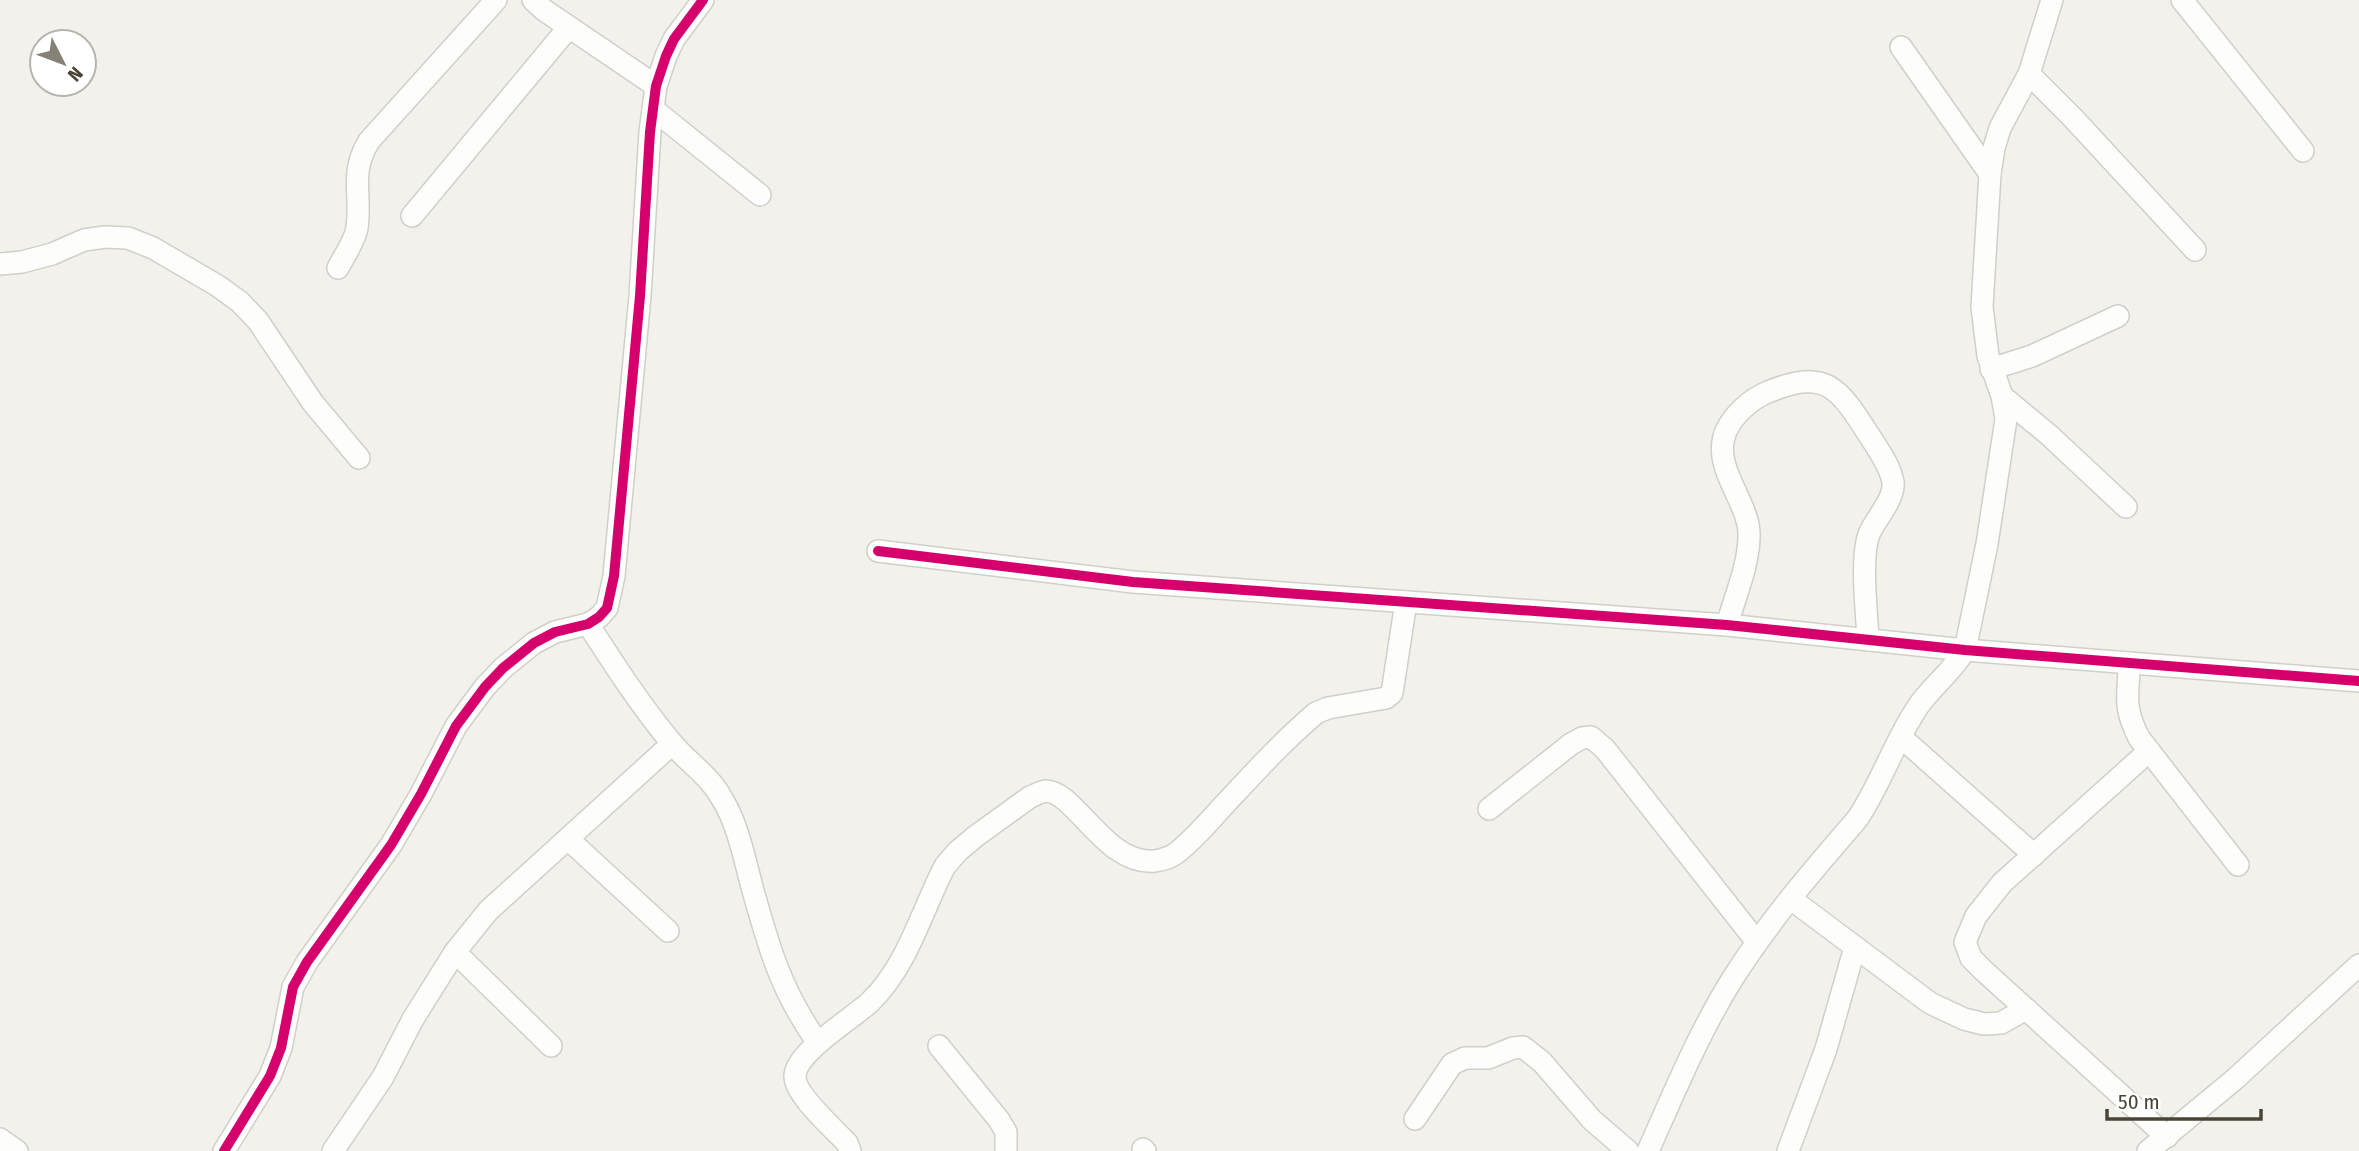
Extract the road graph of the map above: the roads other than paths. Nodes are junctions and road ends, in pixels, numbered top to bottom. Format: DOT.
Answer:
graph roads {
  1 [pos="496,0"];
  2 [pos="533,0"];
  3 [pos="703,0"];
  4 [pos="2182,0"];
  5 [pos="2056,2"];
  6 [pos="569,27"];
  7 [pos="1901,47"];
  8 [pos="2029,74"];
  9 [pos="656,86"];
  10 [pos="653,109"];
  11 [pos="2303,152"];
  12 [pos="1990,174"];
  13 [pos="760,195"];
  14 [pos="412,216"];
  15 [pos="2195,250"];
  16 [pos="0,264"];
  17 [pos="338,268"];
  18 [pos="2118,316"];
  19 [pos="1992,369"];
  20 [pos="2003,396"];
  21 [pos="359,458"];
  22 [pos="2126,507"];
  23 [pos="878,551"];
  24 [pos="1406,602"];
  25 [pos="588,624"];
  26 [pos="1727,625"];
  27 [pos="1868,640"];
  28 [pos="1965,650"];
  29 [pos="2129,663"];
  30 [pos="2359,681"];
  31 [pos="1902,738"];
  32 [pos="672,744"];
  33 [pos="2149,751"];
  34 [pos="1489,808"];
  35 [pos="568,838"];
  36 [pos="2034,855"];
  37 [pos="2238,865"];
  38 [pos="1791,899"];
  39 [pos="668,932"];
  40 [pos="1757,942"];
  41 [pos="1855,947"];
  42 [pos="455,952"];
  43 [pos="2359,965"];
  44 [pos="2025,1009"];
  45 [pos="818,1043"];
  46 [pos="551,1046"];
  47 [pos="939,1046"];
  48 [pos="1415,1119"];
  49 [pos="2167,1138"];
  50 [pos="0,1139"];
  51 [pos="345,1147"];
  52 [pos="17,1151"];
  53 [pos="224,1151"];
  54 [pos="850,1151"];
  55 [pos="1006,1151"];
  56 [pos="1629,1151"];
  57 [pos="1648,1151"];
  58 [pos="1788,1151"];
  59 [pos="2148,1151"];
  1 -- 17 [label="street"];
  2 -- 6 [label="street"];
  3 -- 9 [label="street"];
  4 -- 11 [label="street"];
  5 -- 8 [label="street"];
  6 -- 9 [label="street"];
  6 -- 14 [label="street"];
  7 -- 12 [label="street"];
  8 -- 12 [label="street"];
  8 -- 15 [label="street"];
  9 -- 10 [label="street"];
  10 -- 13 [label="street"];
  10 -- 25 [label="street"];
  12 -- 19 [label="street"];
  16 -- 21 [label="street"];
  18 -- 19 [label="street"];
  19 -- 20 [label="street"];
  20 -- 22 [label="street"];
  20 -- 28 [label="street"];
  23 -- 24 [label="street"];
  24 -- 26 [label="street"];
  24 -- 45 [label="street"];
  25 -- 32 [label="street"];
  25 -- 53 [label="street"];
  26 -- 27 [label="street"];
  26 -- 27 [label="street"];
  27 -- 28 [label="street"];
  28 -- 29 [label="street"];
  28 -- 31 [label="street"];
  29 -- 30 [label="street"];
  29 -- 33 [label="street"];
  31 -- 36 [label="street"];
  31 -- 38 [label="street"];
  32 -- 35 [label="street"];
  32 -- 45 [label="street"];
  33 -- 36 [label="street"];
  33 -- 37 [label="street"];
  34 -- 40 [label="street"];
  35 -- 39 [label="street"];
  35 -- 42 [label="street"];
  36 -- 44 [label="street"];
  38 -- 40 [label="street"];
  38 -- 41 [label="street"];
  40 -- 57 [label="street"];
  41 -- 44 [label="street"];
  41 -- 58 [label="street"];
  42 -- 46 [label="street"];
  42 -- 51 [label="street"];
  43 -- 49 [label="street"];
  44 -- 49 [label="street"];
  45 -- 54 [label="street"];
  47 -- 55 [label="street"];
  48 -- 56 [label="street"];
  49 -- 59 [label="street"];
  50 -- 52 [label="street"];
}
